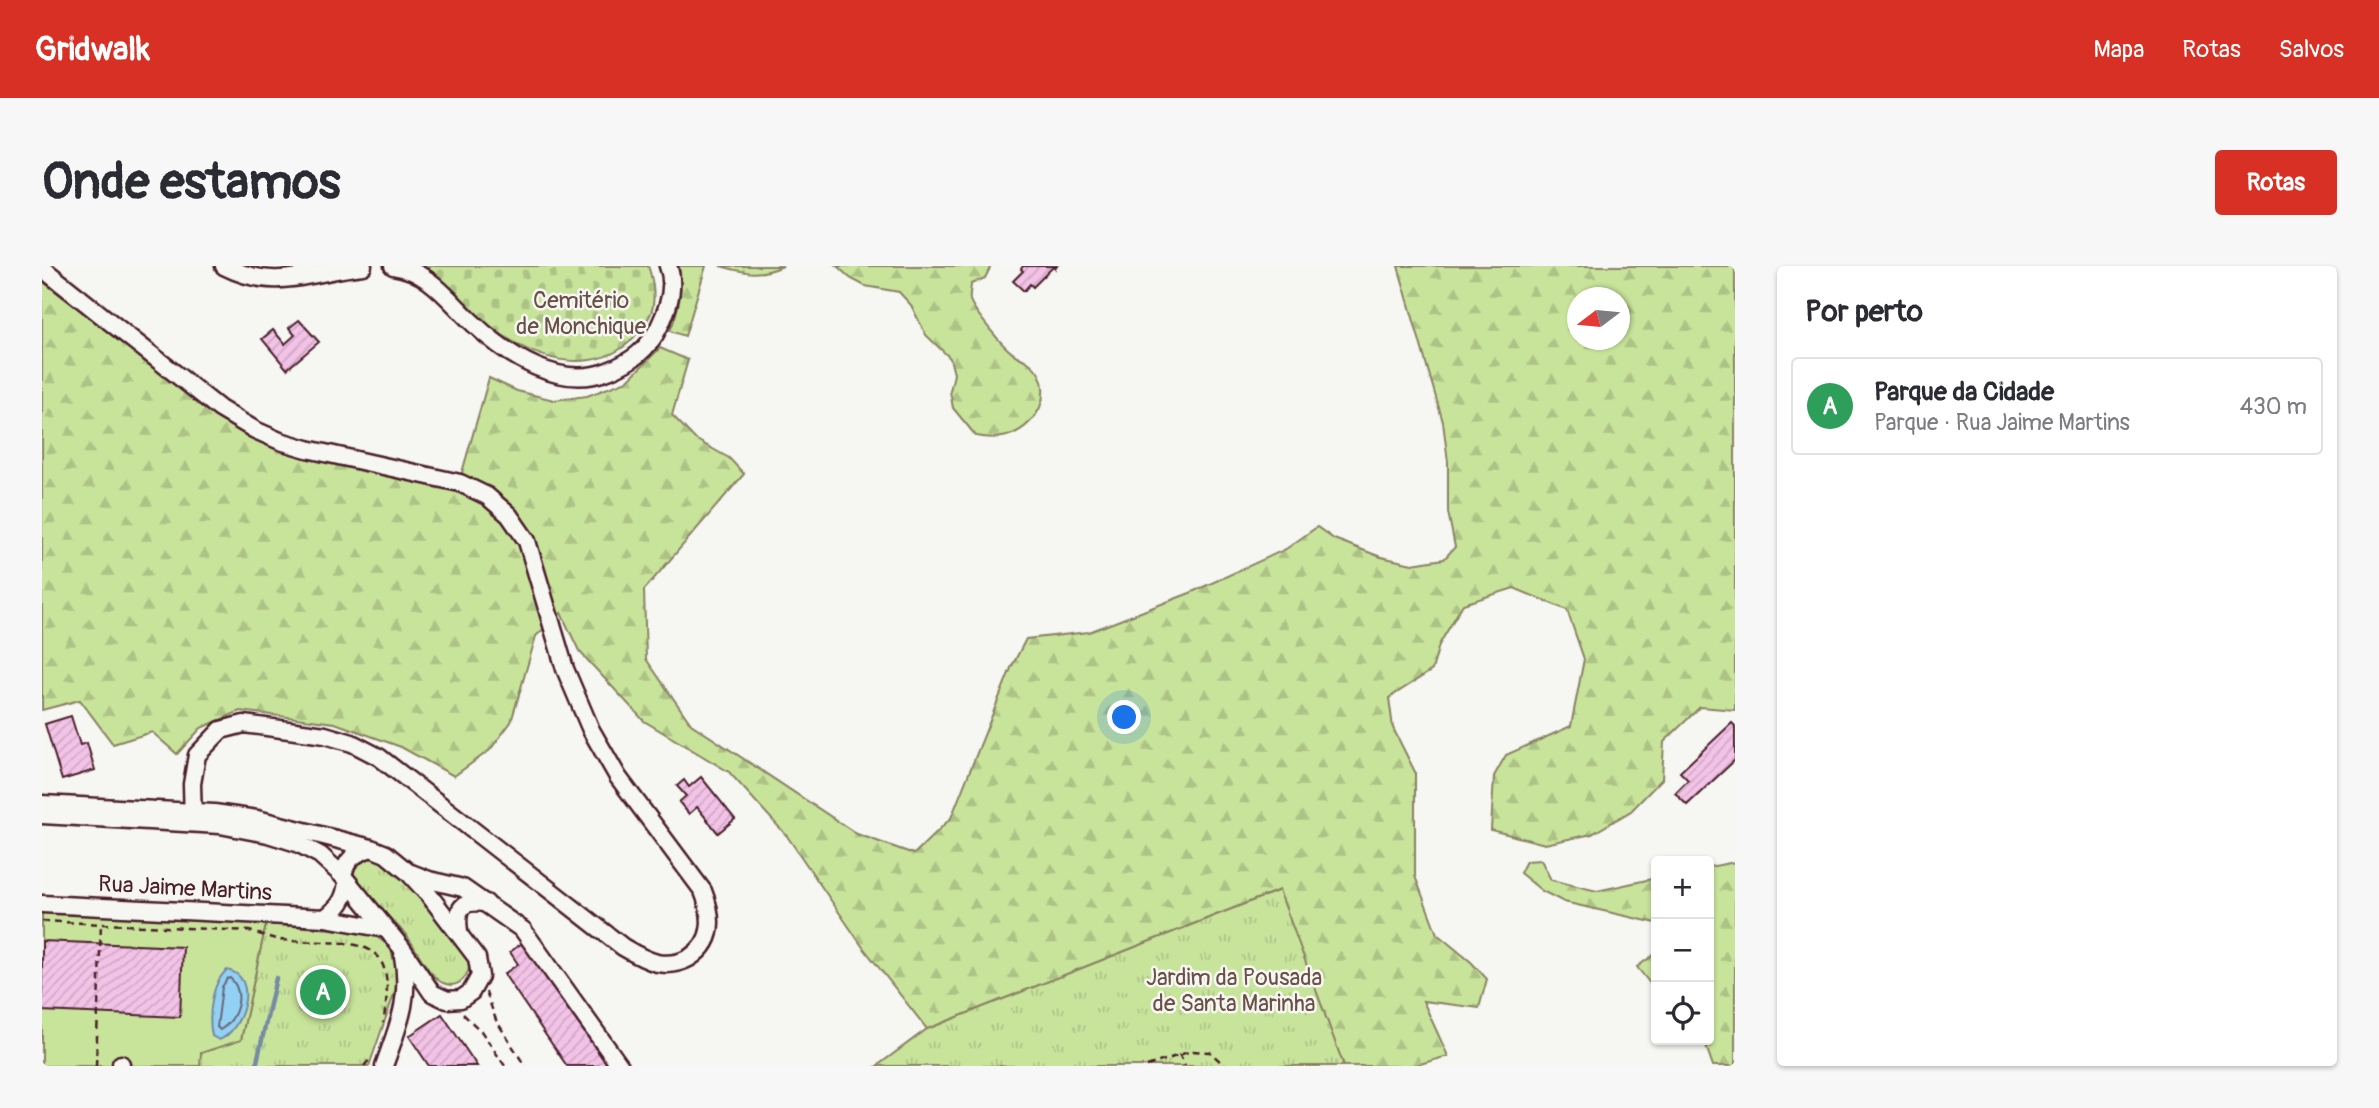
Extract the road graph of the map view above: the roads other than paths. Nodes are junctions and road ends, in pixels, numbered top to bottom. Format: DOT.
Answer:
graph roads {
  1 [pos="224,266"];
  2 [pos="363,266"];
  3 [pos="394,266"];
  4 [pos="668,266"];
  5 [pos="42,268"];
  6 [pos="42,804"];
  7 [pos="42,815"];
  8 [pos="193,818"];
  9 [pos="371,848"];
  10 [pos="408,872"];
  11 [pos="345,879"];
  12 [pos="486,903"];
  13 [pos="42,904"];
  14 [pos="325,918"];
  15 [pos="386,929"];
  16 [pos="459,932"];
  17 [pos="401,947"];
  18 [pos="440,997"];
  19 [pos="404,1008"];
  20 [pos="380,1059"];
  21 [pos="620,1066"];
  1 -- 2 [label="street"];
  3 -- 4 [label="street"];
  5 -- 8 [label="street"];
  6 -- 8 [label="street"];
  7 -- 8 [label="street"];
  8 -- 9 [label="street"];
  8 -- 11 [label="street"];
  9 -- 10 [label="street"];
  9 -- 11 [label="street"];
  10 -- 12 [label="street"];
  10 -- 16 [label="street"];
  11 -- 14 [label="street"];
  11 -- 15 [label="street"];
  12 -- 16 [label="street"];
  12 -- 21 [label="street"];
  13 -- 14 [label="street, Rua Jaime Martins"];
  14 -- 15 [label="street, Rua Jaime Martins"];
  15 -- 17 [label="street"];
  16 -- 18 [label="street"];
  17 -- 18 [label="street"];
  17 -- 19 [label="street"];
  18 -- 19 [label="street"];
  19 -- 20 [label="street"];
}
